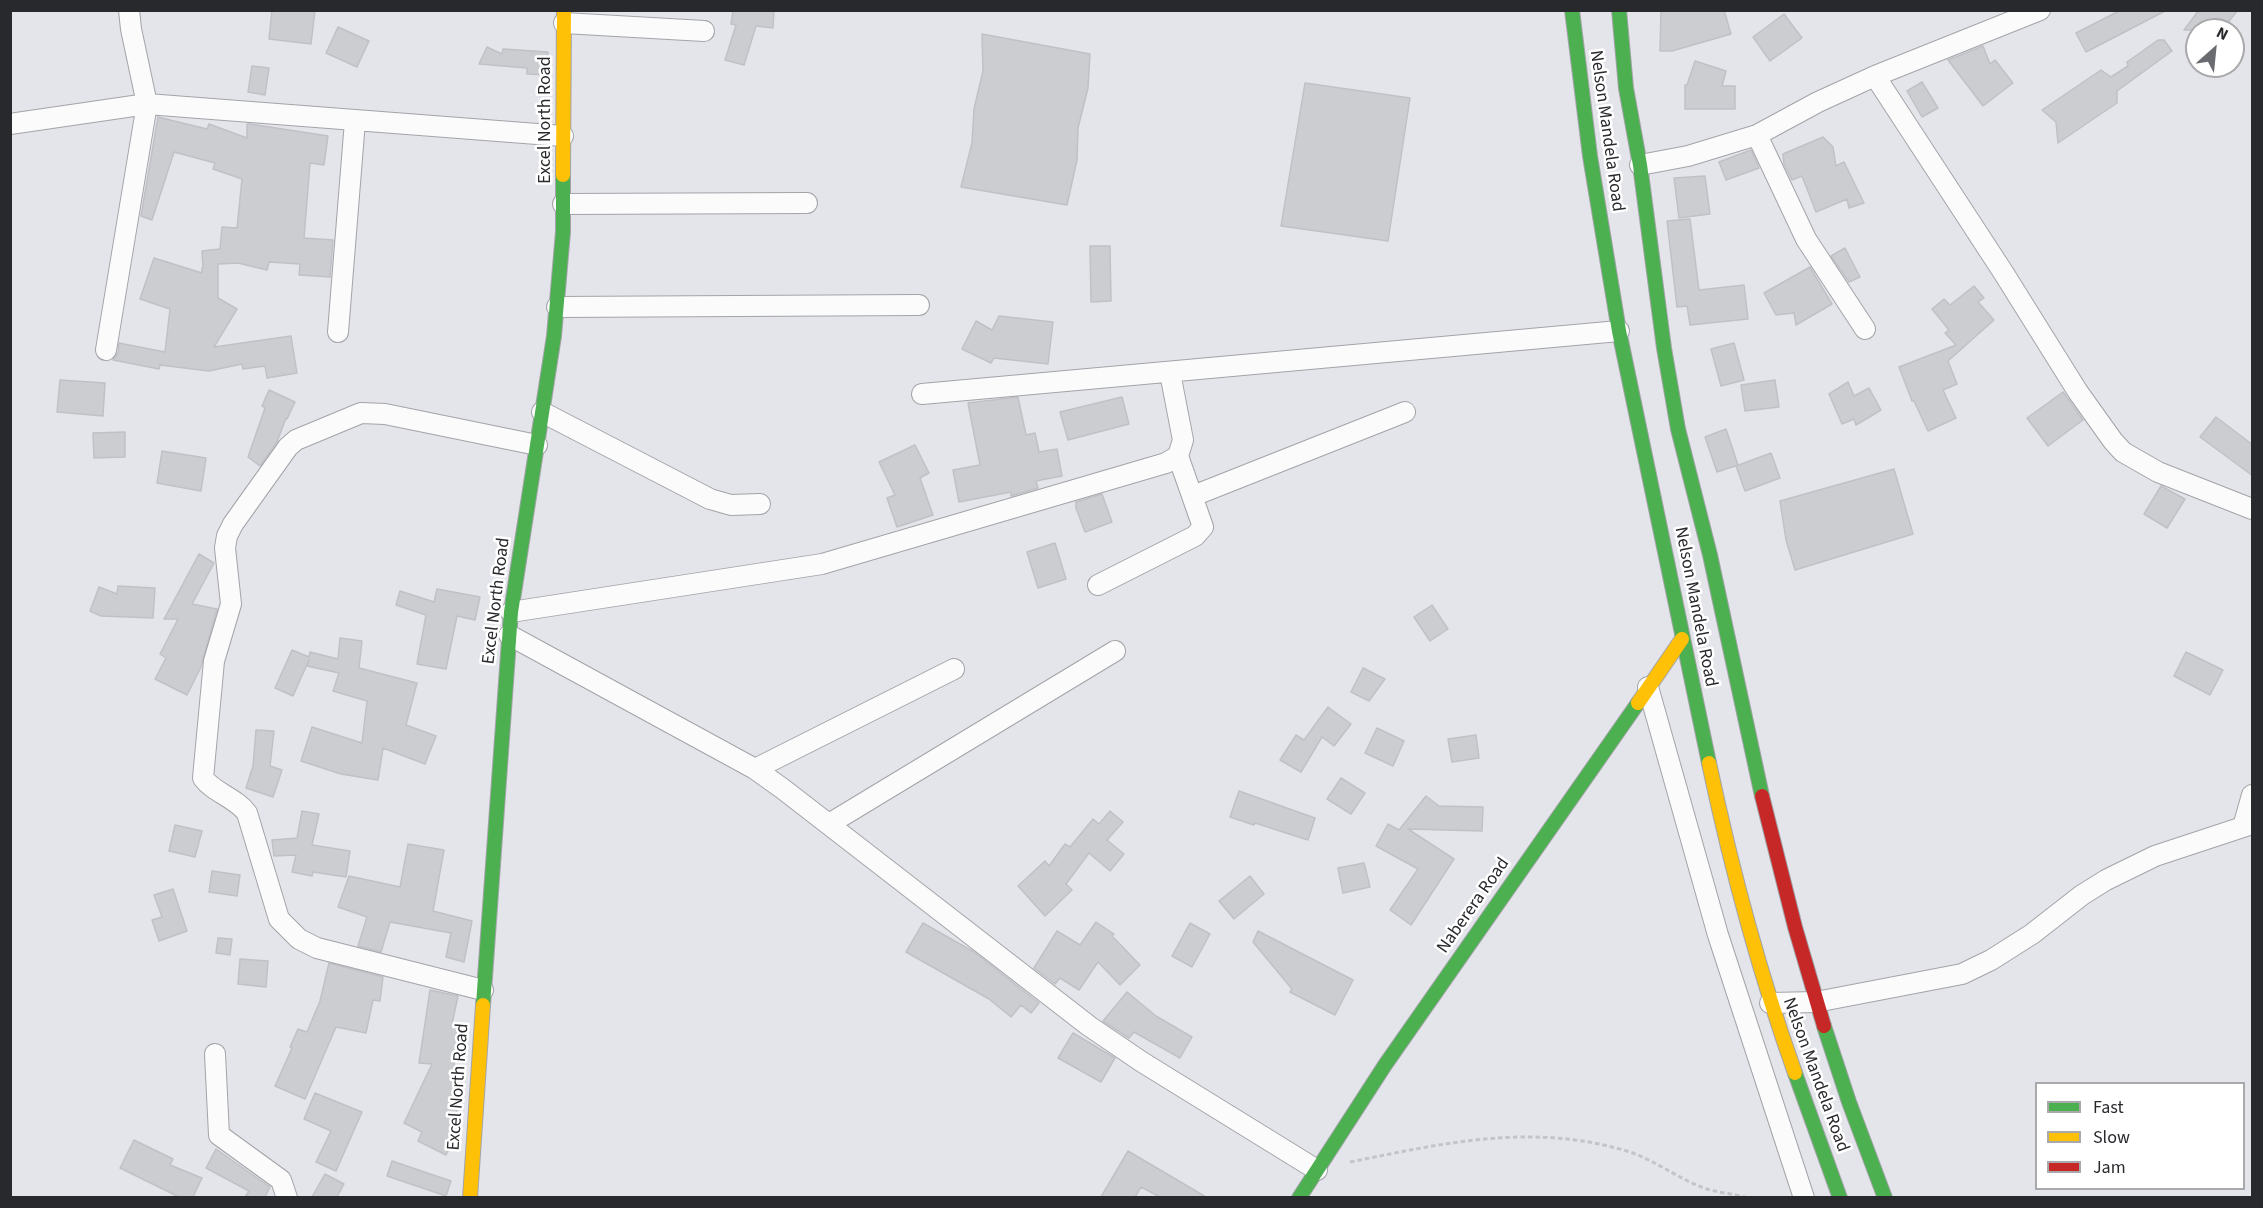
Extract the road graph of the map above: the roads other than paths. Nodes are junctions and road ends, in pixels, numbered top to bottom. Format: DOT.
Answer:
graph roads {
  1 [pos="129,10"];
  2 [pos="1572,10"];
  3 [pos="1619,10"];
  4 [pos="2040,10"];
  5 [pos="564,17"];
  6 [pos="704,31"];
  7 [pos="1875,76"];
  8 [pos="147,104"];
  9 [pos="355,121"];
  10 [pos="10,124"];
  11 [pos="1756,135"];
  12 [pos="564,136"];
  13 [pos="1640,165"];
  14 [pos="807,203"];
  15 [pos="563,204"];
  16 [pos="919,305"];
  17 [pos="556,307"];
  18 [pos="1864,329"];
  19 [pos="1619,331"];
  20 [pos="338,332"];
  21 [pos="106,350"];
  22 [pos="1170,373"];
  23 [pos="922,394"];
  24 [pos="542,412"];
  25 [pos="1405,412"];
  26 [pos="537,445"];
  27 [pos="1178,456"];
  28 [pos="1193,496"];
  29 [pos="760,504"];
  30 [pos="2253,509"];
  31 [pos="1098,585"];
  32 [pos="511,612"];
  33 [pos="509,634"];
  34 [pos="1682,639"];
  35 [pos="1114,651"];
  36 [pos="954,669"];
  37 [pos="1648,687"];
  38 [pos="754,769"];
  39 [pos="2253,795"];
  40 [pos="829,824"];
  41 [pos="2248,826"];
  42 [pos="483,990"];
  43 [pos="1816,1002"];
  44 [pos="1770,1004"];
  45 [pos="215,1054"];
  46 [pos="1317,1170"];
  47 [pos="287,1197"];
  48 [pos="470,1197"];
  49 [pos="1299,1197"];
  50 [pos="1804,1197"];
  51 [pos="1840,1197"];
  52 [pos="1885,1197"];
  1 -- 8 [label="street"];
  2 -- 19 [label="street, Nelson Mandela Road"];
  3 -- 13 [label="street"];
  4 -- 7 [label="street"];
  5 -- 6 [label="street"];
  5 -- 12 [label="street, Excel North Road"];
  7 -- 11 [label="street"];
  7 -- 30 [label="street"];
  8 -- 9 [label="street"];
  8 -- 10 [label="street"];
  8 -- 21 [label="street"];
  9 -- 12 [label="street"];
  9 -- 20 [label="street"];
  11 -- 13 [label="street"];
  11 -- 18 [label="street"];
  12 -- 15 [label="street, Excel North Road"];
  13 -- 43 [label="street"];
  14 -- 15 [label="street"];
  15 -- 17 [label="street, Excel North Road"];
  16 -- 17 [label="street"];
  17 -- 24 [label="street, Excel North Road"];
  19 -- 22 [label="street"];
  19 -- 34 [label="street, Nelson Mandela Road"];
  22 -- 23 [label="street"];
  22 -- 27 [label="street"];
  24 -- 26 [label="street, Excel North Road"];
  24 -- 29 [label="street"];
  25 -- 28 [label="street"];
  26 -- 32 [label="street, Excel North Road"];
  26 -- 42 [label="street"];
  27 -- 28 [label="street"];
  27 -- 32 [label="street"];
  28 -- 31 [label="street"];
  32 -- 33 [label="street, Excel North Road"];
  33 -- 38 [label="street"];
  33 -- 42 [label="street, Excel North Road"];
  34 -- 37 [label="street, Naberera Road"];
  34 -- 44 [label="street, Nelson Mandela Road"];
  35 -- 40 [label="street"];
  36 -- 38 [label="street"];
  37 -- 46 [label="street, Naberera Road"];
  37 -- 50 [label="street"];
  38 -- 40 [label="street"];
  39 -- 41 [label="street"];
  40 -- 46 [label="street"];
  41 -- 43 [label="street"];
  42 -- 48 [label="street, Excel North Road"];
  43 -- 44 [label="street"];
  43 -- 52 [label="street"];
  44 -- 51 [label="street, Nelson Mandela Road"];
  45 -- 47 [label="street"];
  46 -- 49 [label="street, Naberera Road"];
}
